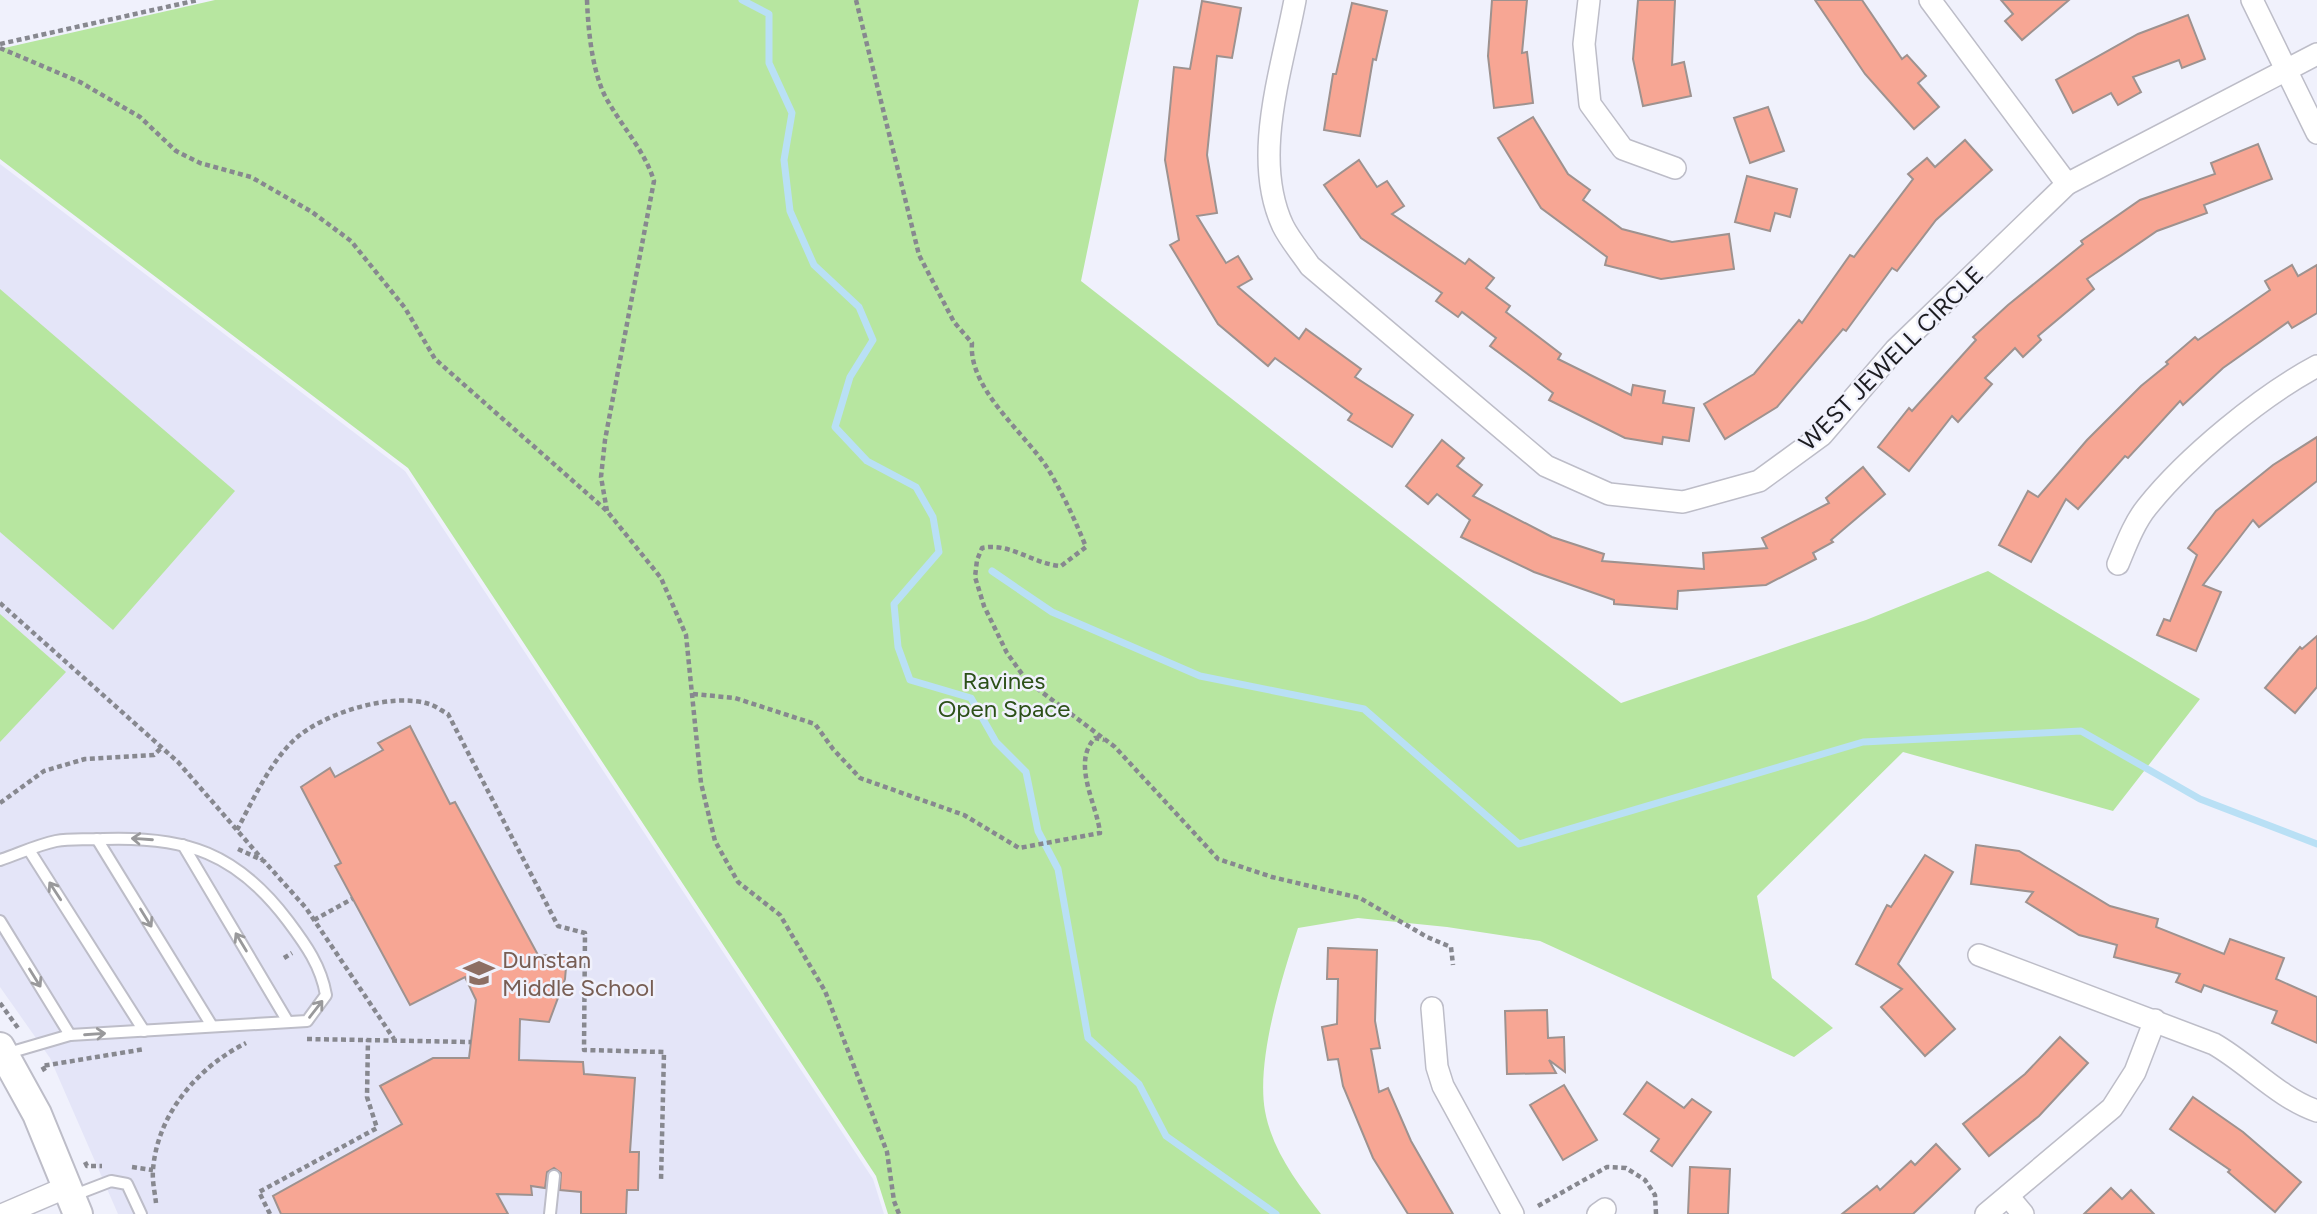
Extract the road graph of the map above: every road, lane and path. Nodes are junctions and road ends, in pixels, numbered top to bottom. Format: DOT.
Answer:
graph roads {
  1 [pos="198,0"];
  2 [pos="587,0"];
  3 [pos="856,0"];
  4 [pos="1296,0"];
  5 [pos="1589,0"];
  6 [pos="1930,0"];
  7 [pos="2252,0"];
  8 [pos="0,46"];
  9 [pos="2317,54"];
  10 [pos="2285,71"];
  11 [pos="2317,133"];
  12 [pos="1675,167"];
  13 [pos="2067,184"];
  14 [pos="2317,366"];
  15 [pos="607,511"];
  16 [pos="2118,564"];
  17 [pos="0,603"];
  18 [pos="693,694"];
  19 [pos="1108,741"];
  20 [pos="162,747"];
  21 [pos="0,803"];
  22 [pos="237,830"];
  23 [pos="97,839"];
  24 [pos="183,845"];
  25 [pos="29,850"];
  26 [pos="0,860"];
  27 [pos="264,862"];
  28 [pos="352,899"];
  29 [pos="314,920"];
  30 [pos="0,921"];
  31 [pos="293,952"];
  32 [pos="1979,955"];
  33 [pos="284,958"];
  34 [pos="1453,965"];
  35 [pos="0,1003"];
  36 [pos="1432,1008"];
  37 [pos="2155,1020"];
  38 [pos="288,1022"];
  39 [pos="212,1026"];
  40 [pos="144,1031"];
  41 [pos="71,1035"];
  42 [pos="242,1039"];
  43 [pos="304,1039"];
  44 [pos="368,1039"];
  45 [pos="471,1042"];
  46 [pos="10,1046"];
  47 [pos="150,1049"];
  48 [pos="48,1078"];
  49 [pos="2317,1111"];
  50 [pos="81,1153"];
  51 [pos="87,1166"];
  52 [pos="554,1176"];
  53 [pos="661,1181"];
  54 [pos="2008,1196"];
  55 [pos="72,1200"];
  56 [pos="1538,1206"];
  57 [pos="156,1210"];
  58 [pos="4,1214"];
  59 [pos="141,1214"];
  60 [pos="270,1214"];
  61 [pos="550,1214"];
  62 [pos="900,1214"];
  63 [pos="1513,1214"];
  64 [pos="1656,1214"];
  65 [pos="1986,1214"];
  66 [pos="2023,1214"];
  1 -- 8 [label="path"];
  2 -- 15 [label="path"];
  3 -- 19 [label="path"];
  4 -- 13 [label="street, WEST JEWELL CIRCLE"];
  5 -- 12 [label="street"];
  6 -- 13 [label="street"];
  7 -- 10 [label="street"];
  8 -- 15 [label="path"];
  9 -- 10 [label="street, WEST JEWELL CIRCLE"];
  10 -- 11 [label="street"];
  10 -- 13 [label="street, WEST JEWELL CIRCLE"];
  14 -- 16 [label="street"];
  15 -- 18 [label="path"];
  17 -- 20 [label="path"];
  18 -- 19 [label="path"];
  18 -- 62 [label="path"];
  19 -- 34 [label="path"];
  20 -- 21 [label="path"];
  20 -- 22 [label="path"];
  22 -- 27 [label="path"];
  22 -- 53 [label="path"];
  24 -- 23 [label="lane, one-way"];
  23 -- 25 [label="lane"];
  23 -- 39 [label="lane, one-way"];
  38 -- 24 [label="lane, one-way"];
  38 -- 24 [label="lane, one-way"];
  25 -- 26 [label="lane"];
  40 -- 25 [label="lane, one-way"];
  28 -- 29 [label="path"];
  30 -- 41 [label="lane, one-way"];
  31 -- 33 [label="path"];
  32 -- 37 [label="street"];
  35 -- 46 [label="path"];
  36 -- 63 [label="street"];
  37 -- 49 [label="street"];
  37 -- 54 [label="street"];
  38 -- 39 [label="lane"];
  39 -- 40 [label="lane"];
  41 -- 40 [label="lane, one-way"];
  41 -- 46 [label="lane"];
  42 -- 57 [label="path"];
  43 -- 44 [label="path"];
  44 -- 45 [label="path"];
  44 -- 60 [label="path"];
  46 -- 55 [label="street"];
  47 -- 48 [label="path"];
  50 -- 51 [label="path"];
  52 -- 61 [label="lane"];
  54 -- 65 [label="street"];
  54 -- 66 [label="street"];
  55 -- 58 [label="street"];
  55 -- 59 [label="lane"];
  56 -- 64 [label="path"];
}
